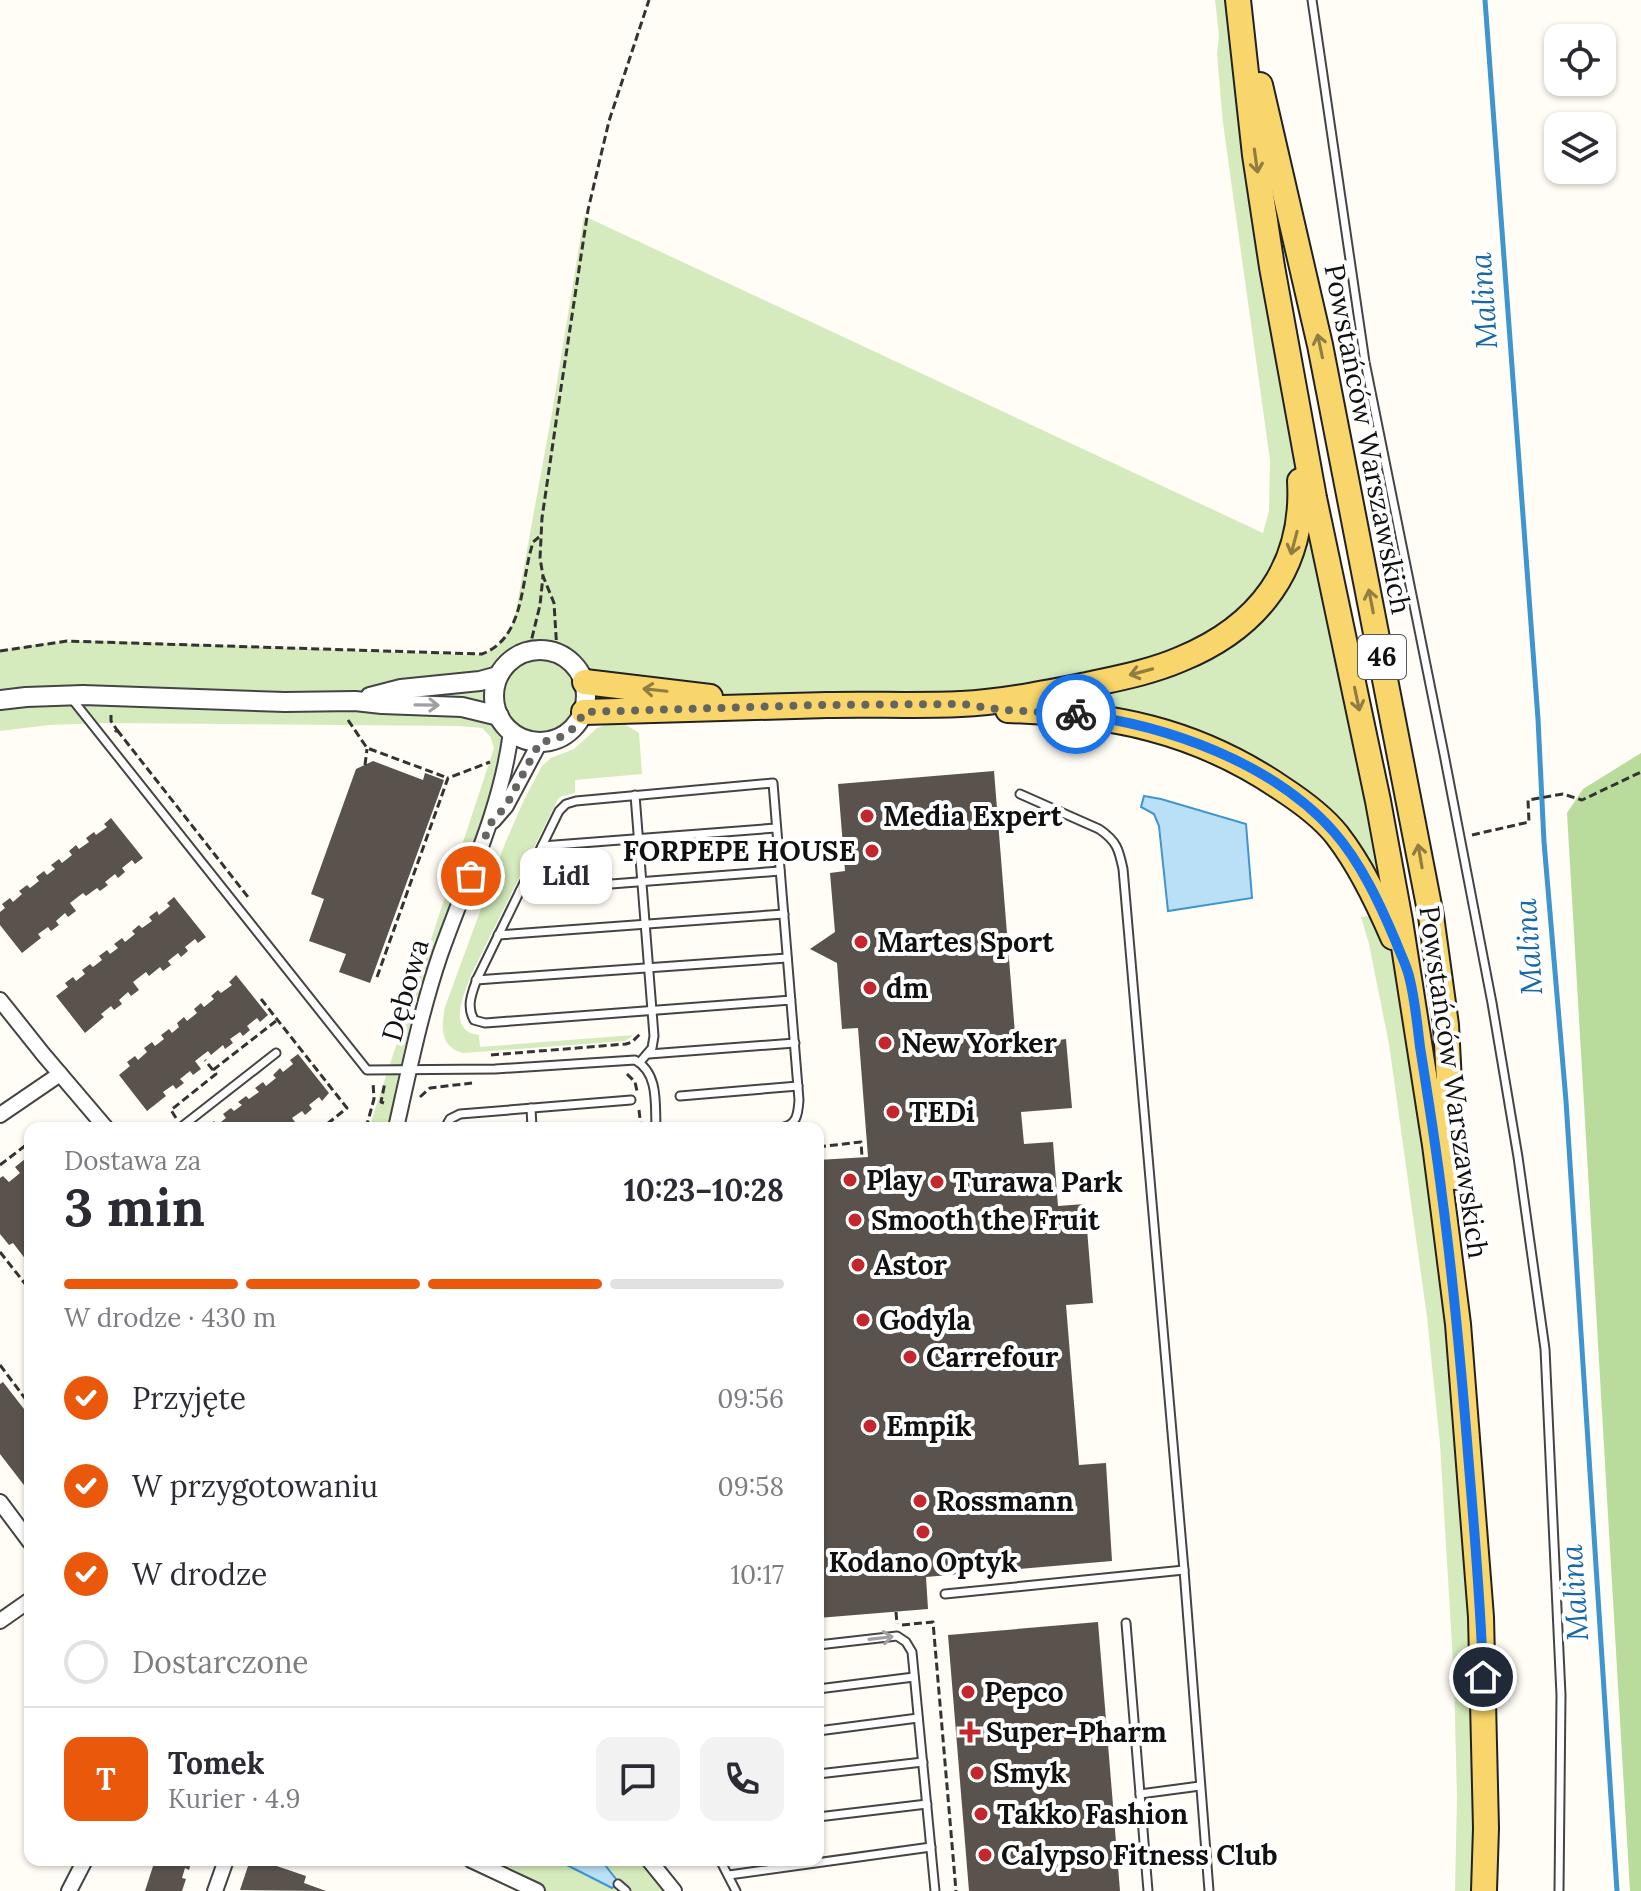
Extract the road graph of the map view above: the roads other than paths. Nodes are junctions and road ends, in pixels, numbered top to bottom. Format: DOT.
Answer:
graph roads {
  1 [pos="1239,0"];
  2 [pos="1312,0"];
  3 [pos="1286,348"];
  4 [pos="498,676"];
  5 [pos="585,682"];
  6 [pos="69,695"];
  7 [pos="0,700"];
  8 [pos="355,701"];
  9 [pos="962,704"];
  10 [pos="759,707"];
  11 [pos="584,712"];
  12 [pos="499,716"];
  13 [pos="511,732"];
  14 [pos="540,742"];
  15 [pos="1020,794"];
  16 [pos="635,795"];
  17 [pos="490,824"];
  18 [pos="776,828"];
  19 [pos="639,839"];
  20 [pos="542,846"];
  21 [pos="780,871"];
  22 [pos="642,881"];
  23 [pos="520,891"];
  24 [pos="784,914"];
  25 [pos="646,926"];
  26 [pos="498,935"];
  27 [pos="787,958"];
  28 [pos="649,968"];
  29 [pos="1409,974"];
  30 [pos="476,980"];
  31 [pos="0,1000"];
  32 [pos="791,1000"];
  33 [pos="653,1010"];
  34 [pos="795,1043"];
  35 [pos="276,1053"];
  36 [pos="649,1054"];
  37 [pos="640,1062"];
  38 [pos="409,1070"];
  39 [pos="60,1074"];
  40 [pos="798,1086"];
  41 [pos="680,1096"];
  42 [pos="631,1100"];
  43 [pos="531,1108"];
  44 [pos="0,1115"];
  45 [pos="101,1122"];
  46 [pos="188,1122"];
  47 [pos="397,1122"];
  48 [pos="448,1122"];
  49 [pos="532,1122"];
  50 [pos="656,1122"];
  51 [pos="794,1122"];
  52 [pos="1458,1324"];
  53 [pos="0,1502"];
  54 [pos="24,1534"];
  55 [pos="1184,1570"];
  56 [pos="945,1594"];
  57 [pos="24,1604"];
  58 [pos="0,1621"];
  59 [pos="1126,1623"];
  60 [pos="824,1644"];
  61 [pos="914,1677"];
  62 [pos="824,1688"];
  63 [pos="918,1718"];
  64 [pos="824,1730"];
  65 [pos="923,1762"];
  66 [pos="824,1773"];
  67 [pos="1200,1786"];
  68 [pos="1140,1794"];
  69 [pos="927,1804"];
  70 [pos="824,1816"];
  71 [pos="931,1847"];
  72 [pos="824,1862"];
  73 [pos="82,1866"];
  74 [pos="224,1866"];
  75 [pos="481,1866"];
  76 [pos="654,1866"];
  77 [pos="724,1866"];
  78 [pos="794,1866"];
  79 [pos="729,1875"];
  80 [pos="618,1884"];
  81 [pos="517,1887"];
  82 [pos="69,1891"];
  83 [pos="215,1891"];
  84 [pos="537,1891"];
  85 [pos="626,1891"];
  86 [pos="674,1891"];
  87 [pos="736,1891"];
  88 [pos="935,1891"];
  89 [pos="1148,1891"];
  90 [pos="1209,1891"];
  91 [pos="1484,1891"];
  92 [pos="1559,1891"];
  1 -- 3 [label="main road, Powstańców Warszawskich / 46, one-way"];
  52 -- 1 [label="main road, Powstańców Warszawskich / 46, one-way"];
  2 -- 92 [label="lane"];
  3 -- 9 [label="main road, one-way"];
  3 -- 29 [label="main road, Powstańców Warszawskich / 46, one-way"];
  4 -- 5 [label="street"];
  4 -- 8 [label="street"];
  4 -- 12 [label="street"];
  10 -- 5 [label="main road, one-way"];
  5 -- 11 [label="street"];
  6 -- 7 [label="street"];
  6 -- 8 [label="street"];
  6 -- 38 [label="lane"];
  8 -- 12 [label="street, one-way"];
  9 -- 10 [label="main road"];
  9 -- 29 [label="main road"];
  10 -- 11 [label="main road"];
  11 -- 14 [label="street"];
  12 -- 13 [label="street"];
  13 -- 14 [label="street"];
  13 -- 17 [label="street, Dębowa"];
  14 -- 17 [label="street, Dębowa"];
  15 -- 55 [label="lane"];
  16 -- 18 [label="lane"];
  16 -- 19 [label="lane"];
  16 -- 20 [label="lane"];
  17 -- 38 [label="street, Dębowa"];
  18 -- 19 [label="lane"];
  18 -- 21 [label="lane"];
  19 -- 20 [label="lane"];
  19 -- 22 [label="lane"];
  20 -- 23 [label="lane"];
  21 -- 22 [label="lane"];
  21 -- 24 [label="lane"];
  22 -- 23 [label="lane"];
  22 -- 25 [label="lane"];
  23 -- 26 [label="lane"];
  24 -- 25 [label="lane"];
  24 -- 27 [label="lane"];
  25 -- 26 [label="lane"];
  25 -- 28 [label="lane"];
  26 -- 30 [label="lane"];
  27 -- 28 [label="lane"];
  27 -- 32 [label="lane"];
  28 -- 30 [label="lane"];
  28 -- 33 [label="lane"];
  29 -- 52 [label="main road, Powstańców Warszawskich / 46"];
  30 -- 33 [label="lane"];
  31 -- 39 [label="street"];
  32 -- 33 [label="lane"];
  32 -- 34 [label="lane"];
  33 -- 36 [label="lane"];
  34 -- 36 [label="lane"];
  34 -- 40 [label="lane"];
  35 -- 46 [label="lane"];
  36 -- 37 [label="lane"];
  37 -- 38 [label="lane"];
  37 -- 50 [label="lane"];
  38 -- 47 [label="street, Dębowa"];
  39 -- 44 [label="street"];
  39 -- 45 [label="street"];
  40 -- 41 [label="lane"];
  40 -- 51 [label="lane"];
  42 -- 43 [label="lane"];
  43 -- 48 [label="lane"];
  43 -- 49 [label="lane"];
  52 -- 91 [label="main road, Powstańców Warszawskich / 46"];
  53 -- 54 [label="street"];
  55 -- 56 [label="lane"];
  55 -- 67 [label="lane"];
  57 -- 58 [label="street"];
  59 -- 68 [label="lane"];
  60 -- 61 [label="lane, one-way"];
  61 -- 62 [label="lane"];
  61 -- 63 [label="lane"];
  63 -- 64 [label="lane"];
  63 -- 65 [label="lane"];
  65 -- 66 [label="lane"];
  65 -- 69 [label="lane"];
  67 -- 68 [label="lane"];
  67 -- 90 [label="lane"];
  68 -- 89 [label="lane"];
  69 -- 70 [label="lane"];
  69 -- 71 [label="lane"];
  71 -- 72 [label="lane"];
  71 -- 88 [label="lane"];
  73 -- 82 [label="street"];
  74 -- 83 [label="street"];
  75 -- 81 [label="street"];
  76 -- 86 [label="street"];
  77 -- 79 [label="lane"];
  78 -- 79 [label="lane"];
  79 -- 87 [label="lane"];
  80 -- 85 [label="lane"];
  81 -- 84 [label="street"];
}
